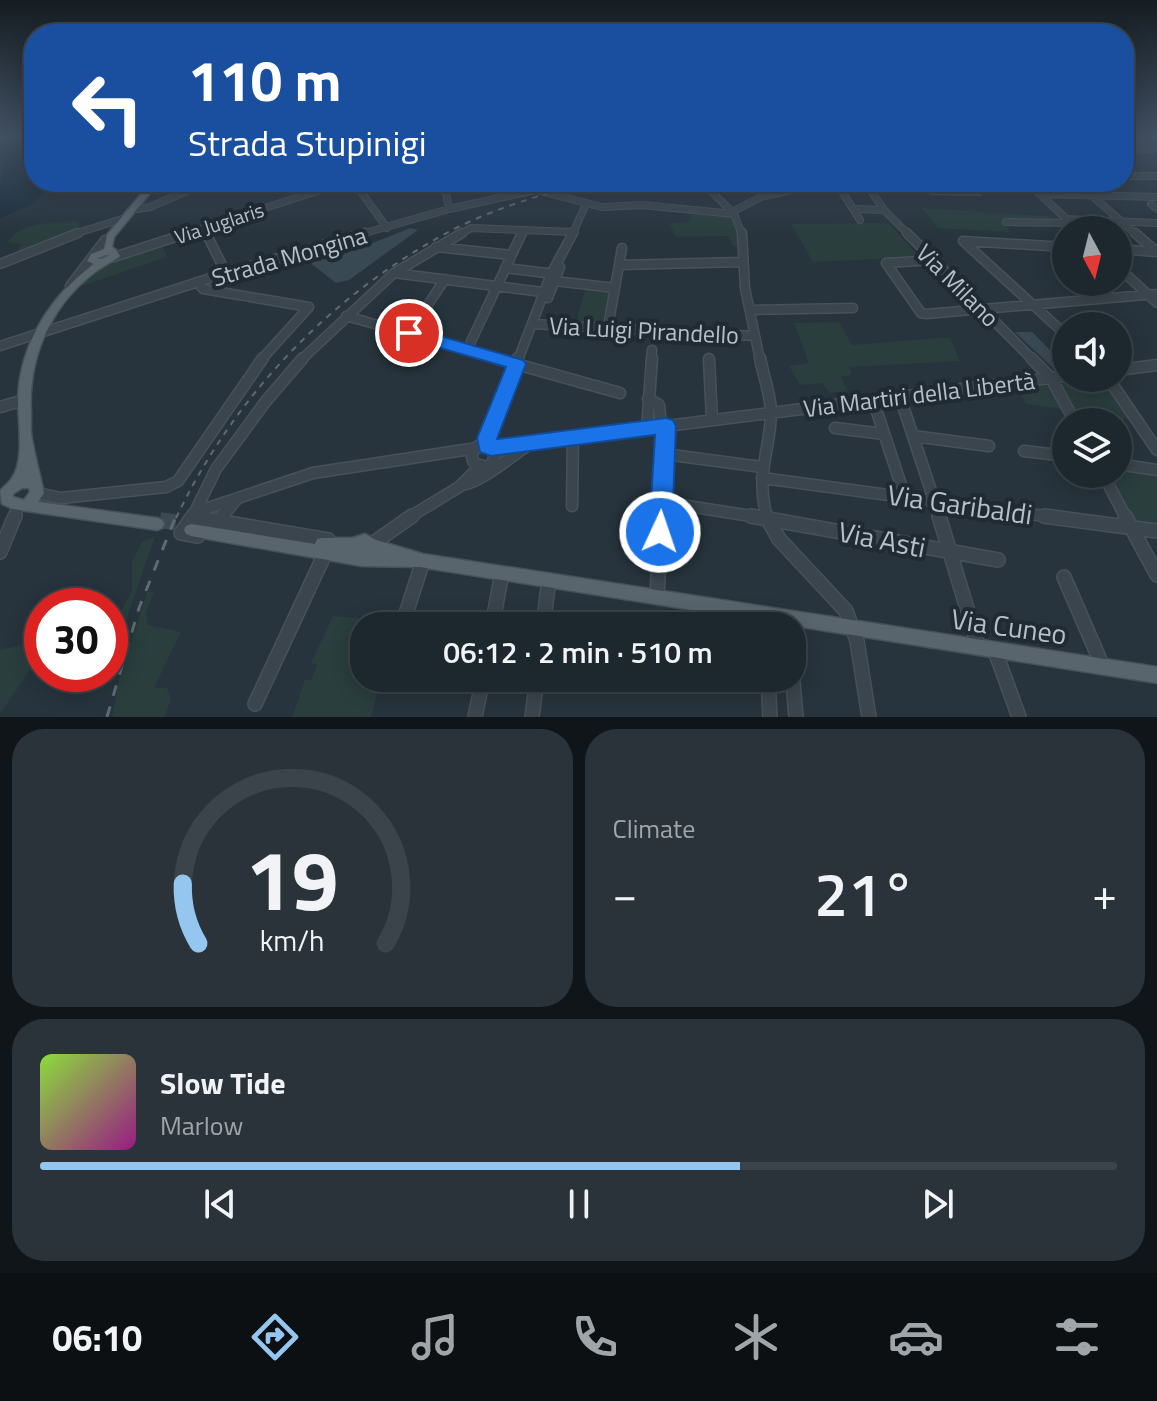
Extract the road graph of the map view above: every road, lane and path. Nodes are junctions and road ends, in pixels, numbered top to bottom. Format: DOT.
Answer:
graph roads {
  1 [pos="1134,176"];
  2 [pos="1157,176"];
  3 [pos="146,192"];
  4 [pos="185,192"];
  5 [pos="314,192"];
  6 [pos="361,192"];
  7 [pos="446,192"];
  8 [pos="534,192"];
  9 [pos="543,192"];
  10 [pos="712,192"];
  11 [pos="780,192"];
  12 [pos="842,192"];
  13 [pos="870,192"];
  14 [pos="1088,192"];
  15 [pos="773,194"];
  16 [pos="1040,194"];
  17 [pos="1091,195"];
  18 [pos="1157,197"];
  19 [pos="1149,202"];
  20 [pos="586,204"];
  21 [pos="449,209"];
  22 [pos="853,209"];
  23 [pos="131,210"];
  24 [pos="884,210"];
  25 [pos="733,213"];
  26 [pos="1064,216"];
  27 [pos="1116,216"];
  28 [pos="860,220"];
  29 [pos="1052,221"];
  30 [pos="119,222"];
  31 [pos="1006,222"];
  32 [pos="1132,222"];
  33 [pos="1157,223"];
  34 [pos="204,228"];
  35 [pos="387,228"];
  36 [pos="523,230"];
  37 [pos="1132,230"];
  38 [pos="575,232"];
  39 [pos="105,240"];
  40 [pos="1052,246"];
  41 [pos="436,247"];
  42 [pos="622,248"];
  43 [pos="1132,250"];
  44 [pos="1157,252"];
  45 [pos="113,254"];
  46 [pos="511,255"];
  47 [pos="98,259"];
  48 [pos="934,260"];
  49 [pos="742,262"];
  50 [pos="619,265"];
  51 [pos="0,266"];
  52 [pos="505,268"];
  53 [pos="226,273"];
  54 [pos="394,273"];
  55 [pos="555,276"];
  56 [pos="1132,278"];
  57 [pos="445,279"];
  58 [pos="497,285"];
  59 [pos="70,286"];
  60 [pos="200,286"];
  61 [pos="615,288"];
  62 [pos="547,292"];
  63 [pos="1153,294"];
  64 [pos="1157,303"];
  65 [pos="1034,305"];
  66 [pos="853,308"];
  67 [pos="750,310"];
  68 [pos="982,310"];
  69 [pos="346,316"];
  70 [pos="1052,322"];
  71 [pos="535,324"];
  72 [pos="608,327"];
  73 [pos="41,331"];
  74 [pos="409,333"];
  75 [pos="755,336"];
  76 [pos="0,346"];
  77 [pos="467,350"];
  78 [pos="652,350"];
  79 [pos="709,359"];
  80 [pos="516,364"];
  81 [pos="1157,365"];
  82 [pos="1132,368"];
  83 [pos="1051,378"];
  84 [pos="1118,392"];
  85 [pos="620,393"];
  86 [pos="900,397"];
  87 [pos="648,399"];
  88 [pos="24,400"];
  89 [pos="873,400"];
  90 [pos="0,407"];
  91 [pos="1067,408"];
  92 [pos="771,412"];
  93 [pos="712,420"];
  94 [pos="663,426"];
  95 [pos="647,428"];
  96 [pos="835,428"];
  97 [pos="884,434"];
  98 [pos="913,436"];
  99 [pos="573,438"];
  100 [pos="531,443"];
  101 [pos="989,446"];
  102 [pos="1157,450"];
  103 [pos="483,451"];
  104 [pos="1024,451"];
  105 [pos="664,454"];
  106 [pos="1052,454"];
  107 [pos="1132,466"];
  108 [pos="1157,470"];
  109 [pos="762,473"];
  110 [pos="459,486"];
  111 [pos="1111,488"];
  112 [pos="19,495"];
  113 [pos="242,496"];
  114 [pos="905,497"];
  115 [pos="935,501"];
  116 [pos="662,502"];
  117 [pos="572,506"];
  118 [pos="767,518"];
  119 [pos="159,522"];
  120 [pos="218,522"];
  121 [pos="191,523"];
  122 [pos="1132,528"];
  123 [pos="1157,531"];
  124 [pos="363,549"];
  125 [pos="326,550"];
  126 [pos="0,552"];
  127 [pos="951,553"];
  128 [pos="998,560"];
  129 [pos="423,561"];
  130 [pos="502,573"];
  131 [pos="1157,575"];
  132 [pos="1064,577"];
  133 [pos="549,580"];
  134 [pos="657,596"];
  135 [pos="407,612"];
  136 [pos="495,612"];
  137 [pos="545,612"];
  138 [pos="731,612"];
  139 [pos="806,623"];
  140 [pos="853,629"];
  141 [pos="987,650"];
  142 [pos="1103,667"];
  143 [pos="1157,675"];
  144 [pos="480,692"];
  145 [pos="535,692"];
  146 [pos="769,692"];
  147 [pos="794,692"];
  148 [pos="255,704"];
  149 [pos="475,717"];
  150 [pos="532,717"];
  151 [pos="770,717"];
  152 [pos="796,717"];
  153 [pos="869,717"];
  154 [pos="1019,717"];
  1 -- 2 [label="street"];
  3 -- 23 [label="main road"];
  4 -- 23 [label="street"];
  5 -- 34 [label="street, Via Juglaris"];
  6 -- 35 [label="street"];
  7 -- 21 [label="street"];
  8 -- 21 [label="street, Strada Mongina"];
  9 -- 20 [label="street, Strada Mongina"];
  10 -- 25 [label="street"];
  11 -- 15 [label="street"];
  12 -- 22 [label="street"];
  13 -- 24 [label="street, Via Milano"];
  14 -- 17 [label="street"];
  15 -- 25 [label="street"];
  16 -- 17 [label="street"];
  16 -- 26 [label="street"];
  17 -- 19 [label="street"];
  17 -- 27 [label="street"];
  18 -- 19 [label="street"];
  20 -- 25 [label="street, Strada Mongina"];
  20 -- 38 [label="street"];
  21 -- 35 [label="street, Strada Mongina"];
  22 -- 24 [label="street"];
  22 -- 28 [label="street"];
  23 -- 30 [label="main road"];
  24 -- 48 [label="street, Via Milano"];
  25 -- 49 [label="street"];
  29 -- 31 [label="street"];
  30 -- 39 [label="main road"];
  30 -- 45 [label="main road"];
  30 -- 51 [label="street"];
  32 -- 33 [label="street"];
  34 -- 45 [label="street, Via Juglaris"];
  34 -- 53 [label="street"];
  35 -- 53 [label="street, Strada Mongina"];
  36 -- 38 [label="street"];
  36 -- 41 [label="street"];
  36 -- 46 [label="street"];
  37 -- 44 [label="street"];
  38 -- 55 [label="street"];
  39 -- 47 [label="main road"];
  39 -- 59 [label="street"];
  40 -- 65 [label="street"];
  41 -- 46 [label="street"];
  41 -- 54 [label="street"];
  42 -- 50 [label="street"];
  43 -- 44 [label="street"];
  45 -- 47 [label="main road"];
  46 -- 52 [label="street"];
  47 -- 59 [label="main road"];
  48 -- 68 [label="street, Via Milano"];
  48 -- 68 [label="street"];
  49 -- 50 [label="street"];
  49 -- 67 [label="street"];
  50 -- 61 [label="street"];
  52 -- 55 [label="street"];
  52 -- 58 [label="street"];
  53 -- 60 [label="street, Strada Mongina"];
  54 -- 57 [label="street"];
  54 -- 69 [label="street"];
  55 -- 61 [label="street"];
  55 -- 62 [label="street"];
  56 -- 63 [label="street"];
  57 -- 58 [label="street"];
  57 -- 74 [label="street"];
  58 -- 62 [label="street"];
  58 -- 77 [label="street"];
  59 -- 73 [label="main road"];
  60 -- 73 [label="street"];
  60 -- 112 [label="street"];
  61 -- 72 [label="street"];
  62 -- 71 [label="street"];
  63 -- 64 [label="street"];
  63 -- 65 [label="street"];
  65 -- 68 [label="street"];
  65 -- 70 [label="street"];
  66 -- 67 [label="street"];
  67 -- 75 [label="street"];
  68 -- 83 [label="street, Via Milano"];
  69 -- 74 [label="street"];
  69 -- 121 [label="street"];
  71 -- 72 [label="street, Via Luigi Pirandello"];
  71 -- 80 [label="street"];
  72 -- 75 [label="street, Via Luigi Pirandello"];
  73 -- 76 [label="street"];
  73 -- 88 [label="main road"];
  74 -- 77 [label="street"];
  75 -- 92 [label="street"];
  77 -- 80 [label="street"];
  78 -- 87 [label="street"];
  79 -- 93 [label="street"];
  80 -- 85 [label="street"];
  80 -- 103 [label="street"];
  81 -- 82 [label="street"];
  83 -- 86 [label="street, Via Martiri della Libertà"];
  83 -- 91 [label="street, Via Milano"];
  84 -- 102 [label="street"];
  86 -- 89 [label="street, Via Martiri della Libertà"];
  86 -- 98 [label="street"];
  87 -- 94 [label="street"];
  87 -- 95 [label="street"];
  88 -- 90 [label="street"];
  88 -- 112 [label="main road"];
  89 -- 92 [label="street, Via Martiri della Libertà"];
  89 -- 97 [label="street"];
  92 -- 93 [label="street, Via Martiri della Libertà"];
  92 -- 109 [label="street"];
  93 -- 94 [label="street, Via Martiri della Libertà"];
  94 -- 95 [label="street, Via Martiri della Libertà"];
  94 -- 105 [label="street"];
  95 -- 99 [label="street, Via Martiri della Libertà"];
  96 -- 97 [label="street"];
  97 -- 114 [label="street"];
  98 -- 101 [label="street"];
  98 -- 115 [label="street"];
  99 -- 100 [label="street, Via Martiri della Libertà"];
  99 -- 117 [label="street"];
  100 -- 103 [label="street, Via Martiri della Libertà"];
  100 -- 110 [label="street"];
  103 -- 110 [label="street"];
  103 -- 113 [label="street"];
  104 -- 106 [label="street"];
  105 -- 109 [label="street, Via Garibaldi"];
  105 -- 116 [label="street"];
  107 -- 108 [label="street"];
  109 -- 114 [label="street, Via Garibaldi"];
  109 -- 118 [label="street"];
  110 -- 124 [label="street"];
  111 -- 122 [label="street"];
  112 -- 119 [label="main road"];
  112 -- 126 [label="street"];
  113 -- 120 [label="street"];
  113 -- 121 [label="street"];
  114 -- 115 [label="street, Via Garibaldi"];
  115 -- 122 [label="street, Via Garibaldi"];
  115 -- 127 [label="street"];
  116 -- 118 [label="street, Via Asti"];
  116 -- 134 [label="street"];
  118 -- 127 [label="street, Via Asti"];
  118 -- 140 [label="street"];
  120 -- 121 [label="street"];
  120 -- 125 [label="street"];
  121 -- 125 [label="main road, Via Cuneo"];
  122 -- 123 [label="street, Via Garibaldi"];
  122 -- 131 [label="street"];
  124 -- 125 [label="main road, Via Cuneo"];
  124 -- 129 [label="main road, Via Cuneo"];
  125 -- 148 [label="street"];
  127 -- 128 [label="street, Via Asti"];
  127 -- 141 [label="street"];
  129 -- 130 [label="main road, Via Cuneo"];
  129 -- 135 [label="street"];
  130 -- 133 [label="main road, Via Cuneo"];
  130 -- 136 [label="street"];
  132 -- 142 [label="street"];
  133 -- 134 [label="main road, Via Cuneo"];
  133 -- 137 [label="street"];
  134 -- 138 [label="main road, Via Cuneo"];
  139 -- 140 [label="main road, Via Cuneo"];
  140 -- 141 [label="main road, Via Cuneo"];
  140 -- 153 [label="street"];
  141 -- 142 [label="main road, Via Cuneo"];
  141 -- 154 [label="street"];
  142 -- 143 [label="main road, Via Cuneo"];
  144 -- 149 [label="street"];
  145 -- 150 [label="street"];
  146 -- 151 [label="street"];
  147 -- 152 [label="street"];
}
